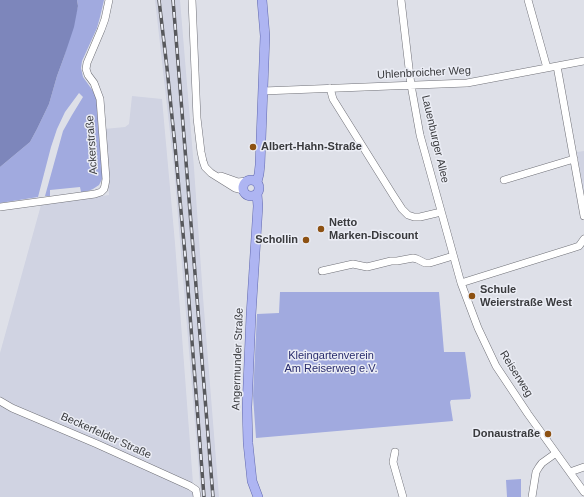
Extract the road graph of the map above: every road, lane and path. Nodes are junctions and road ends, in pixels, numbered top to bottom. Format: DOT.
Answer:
graph roads {
  1 [pos="109,0"];
  2 [pos="192,0"];
  3 [pos="262,0"];
  4 [pos="401,0"];
  5 [pos="528,0"];
  6 [pos="584,61"];
  7 [pos="557,66"];
  8 [pos="547,68"];
  9 [pos="412,85"];
  10 [pos="330,88"];
  11 [pos="263,90"];
  12 [pos="574,160"];
  13 [pos="504,180"];
  14 [pos="251,187"];
  15 [pos="0,207"];
  16 [pos="441,212"];
  17 [pos="584,216"];
  18 [pos="584,239"];
  19 [pos="453,256"];
  20 [pos="322,271"];
  21 [pos="461,283"];
  22 [pos="0,402"];
  23 [pos="395,452"];
  24 [pos="556,453"];
  25 [pos="584,467"];
  26 [pos="570,472"];
  27 [pos="584,492"];
  28 [pos="197,497"];
  29 [pos="258,497"];
  30 [pos="403,497"];
  31 [pos="532,497"];
  1 -- 15 [label="street, Ackerstraße"];
  2 -- 14 [label="street"];
  3 -- 11 [label="main road"];
  4 -- 9 [label="street, Lauenburger Allee"];
  5 -- 8 [label="street"];
  6 -- 7 [label="street, Uhlenbroicher Weg"];
  7 -- 8 [label="street, Uhlenbroicher Weg"];
  7 -- 12 [label="street"];
  8 -- 9 [label="street, Uhlenbroicher Weg"];
  9 -- 10 [label="street, Uhlenbroicher Weg"];
  9 -- 16 [label="street, Lauenburger Allee"];
  10 -- 11 [label="street, Uhlenbroicher Weg"];
  10 -- 16 [label="street"];
  11 -- 14 [label="main road"];
  12 -- 13 [label="street"];
  12 -- 17 [label="street"];
  14 -- 29 [label="main road, Angermunder Straße"];
  16 -- 19 [label="street, Reiserweg"];
  18 -- 21 [label="street"];
  19 -- 20 [label="street"];
  19 -- 21 [label="street, Reiserweg"];
  21 -- 24 [label="street, Reiserweg"];
  22 -- 28 [label="street, Beckerfelder Straße"];
  23 -- 30 [label="street"];
  24 -- 26 [label="street, Reiserweg"];
  24 -- 31 [label="street"];
  25 -- 26 [label="street"];
  26 -- 27 [label="street, Reiserweg"];
}
